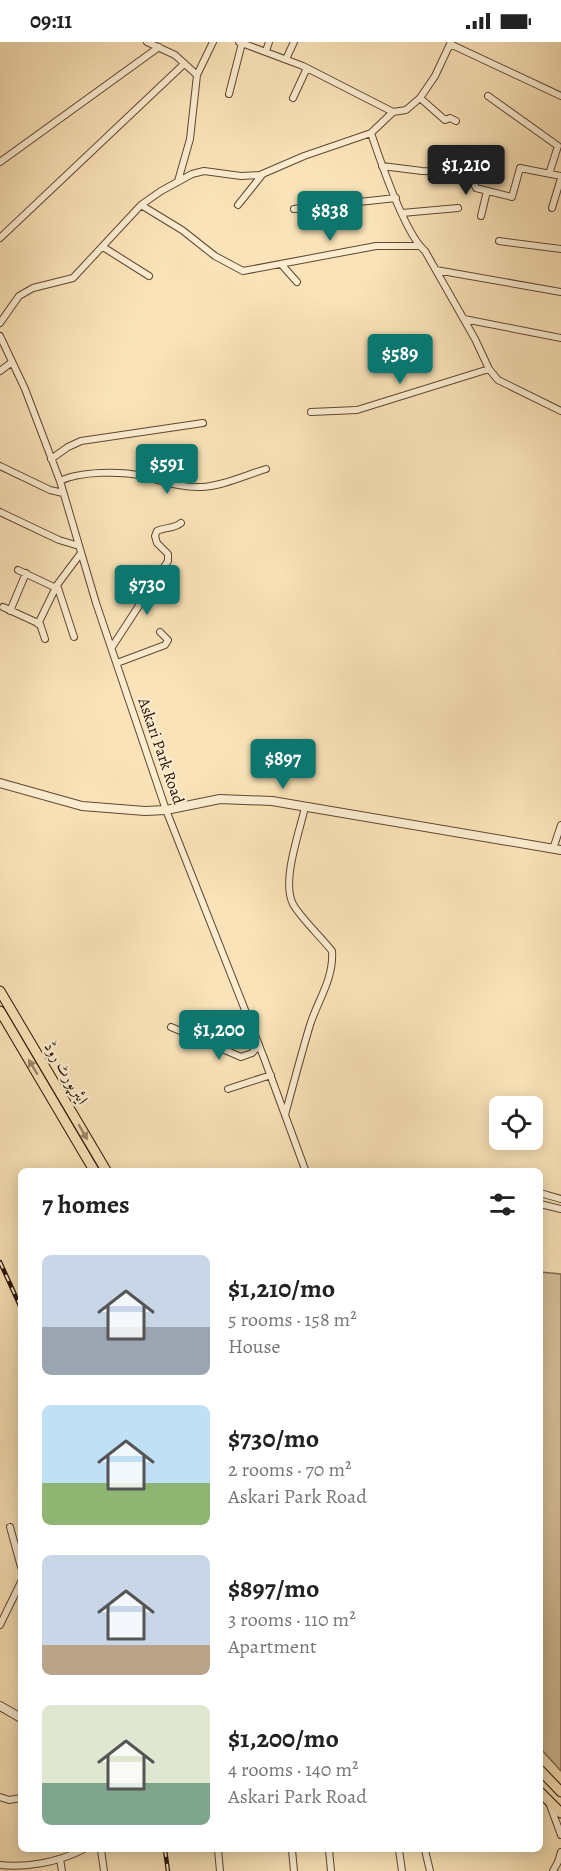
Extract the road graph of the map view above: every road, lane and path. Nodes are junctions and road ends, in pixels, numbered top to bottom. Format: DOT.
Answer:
graph roads {
  1 [pos="147,42"];
  2 [pos="213,42"];
  3 [pos="241,42"];
  4 [pos="269,42"];
  5 [pos="294,42"];
  6 [pos="450,43"];
  7 [pos="159,47"];
  8 [pos="266,51"];
  9 [pos="286,59"];
  10 [pos="184,64"];
  11 [pos="307,68"];
  12 [pos="197,75"];
  13 [pos="229,94"];
  14 [pos="488,96"];
  15 [pos="561,96"];
  16 [pos="293,98"];
  17 [pos="420,98"];
  18 [pos="393,112"];
  19 [pos="456,121"];
  20 [pos="371,133"];
  21 [pos="0,162"];
  22 [pos="382,166"];
  23 [pos="263,174"];
  24 [pos="549,174"];
  25 [pos="561,177"];
  26 [pos="177,182"];
  27 [pos="487,191"];
  28 [pos="396,198"];
  29 [pos="238,205"];
  30 [pos="141,206"];
  31 [pos="458,208"];
  32 [pos="552,208"];
  33 [pos="294,209"];
  34 [pos="402,213"];
  35 [pos="481,216"];
  36 [pos="0,238"];
  37 [pos="499,241"];
  38 [pos="419,246"];
  39 [pos="103,247"];
  40 [pos="561,249"];
  41 [pos="281,264"];
  42 [pos="436,270"];
  43 [pos="149,276"];
  44 [pos="297,282"];
  45 [pos="561,292"];
  46 [pos="464,319"];
  47 [pos="0,323"];
  48 [pos="0,336"];
  49 [pos="561,338"];
  50 [pos="12,362"];
  51 [pos="489,369"];
  52 [pos="0,371"];
  53 [pos="561,411"];
  54 [pos="311,412"];
  55 [pos="203,423"];
  56 [pos="51,459"];
  57 [pos="0,466"];
  58 [pos="266,470"];
  59 [pos="60,481"];
  60 [pos="63,493"];
  61 [pos="0,512"];
  62 [pos="181,523"];
  63 [pos="80,550"];
  64 [pos="18,570"];
  65 [pos="26,573"];
  66 [pos="56,586"];
  67 [pos="3,607"];
  68 [pos="10,610"];
  69 [pos="38,624"];
  70 [pos="160,632"];
  71 [pos="74,637"];
  72 [pos="45,639"];
  73 [pos="112,647"];
  74 [pos="117,663"];
  75 [pos="0,783"];
  76 [pos="305,807"];
  77 [pos="166,810"];
  78 [pos="561,825"];
  79 [pos="557,850"];
  80 [pos="0,991"];
  81 [pos="0,1011"];
  82 [pos="171,1028"];
  83 [pos="259,1045"];
  84 [pos="271,1075"];
  85 [pos="228,1089"];
  86 [pos="285,1115"];
  87 [pos="93,1168"];
  88 [pos="105,1168"];
  89 [pos="305,1168"];
  90 [pos="543,1194"];
  91 [pos="561,1199"];
  92 [pos="543,1205"];
  93 [pos="561,1209"];
  94 [pos="10,1527"];
  95 [pos="18,1556"];
  96 [pos="18,1588"];
  97 [pos="0,1625"];
  98 [pos="0,1706"];
  99 [pos="18,1716"];
  100 [pos="543,1773"];
  101 [pos="561,1792"];
  102 [pos="543,1795"];
  103 [pos="0,1797"];
  104 [pos="18,1798"];
  105 [pos="548,1800"];
  106 [pos="561,1813"];
  107 [pos="561,1835"];
  108 [pos="77,1852"];
  109 [pos="101,1852"];
  110 [pos="218,1852"];
  111 [pos="292,1852"];
  112 [pos="329,1852"];
  113 [pos="399,1852"];
  114 [pos="425,1852"];
  115 [pos="561,1852"];
  116 [pos="60,1859"];
  117 [pos="0,1865"];
  118 [pos="29,1868"];
  119 [pos="62,1871"];
  120 [pos="104,1871"];
  121 [pos="220,1871"];
  122 [pos="294,1871"];
  123 [pos="332,1871"];
  124 [pos="402,1871"];
  125 [pos="430,1871"];
  126 [pos="553,1871"];
  1 -- 7 [label="street"];
  2 -- 12 [label="street"];
  3 -- 8 [label="street"];
  3 -- 13 [label="street"];
  4 -- 8 [label="street"];
  5 -- 9 [label="street"];
  6 -- 15 [label="street"];
  6 -- 17 [label="street"];
  7 -- 10 [label="street"];
  7 -- 21 [label="street"];
  8 -- 9 [label="street"];
  9 -- 11 [label="street"];
  10 -- 12 [label="street"];
  10 -- 36 [label="street"];
  11 -- 16 [label="street"];
  11 -- 18 [label="street"];
  12 -- 26 [label="street"];
  14 -- 24 [label="street"];
  17 -- 18 [label="street"];
  17 -- 19 [label="street"];
  18 -- 20 [label="street"];
  20 -- 22 [label="street"];
  20 -- 23 [label="street"];
  22 -- 27 [label="street"];
  22 -- 28 [label="street"];
  23 -- 26 [label="street"];
  23 -- 29 [label="street"];
  24 -- 25 [label="street"];
  24 -- 27 [label="street"];
  25 -- 32 [label="street"];
  26 -- 30 [label="street"];
  27 -- 35 [label="street"];
  28 -- 33 [label="street"];
  28 -- 34 [label="street"];
  30 -- 39 [label="street"];
  30 -- 41 [label="street"];
  31 -- 34 [label="street"];
  34 -- 38 [label="street"];
  37 -- 40 [label="street"];
  38 -- 41 [label="street"];
  38 -- 42 [label="street"];
  39 -- 43 [label="street"];
  39 -- 47 [label="street"];
  41 -- 44 [label="street"];
  42 -- 45 [label="street"];
  42 -- 46 [label="street"];
  46 -- 49 [label="street"];
  46 -- 51 [label="street"];
  48 -- 50 [label="street, Askari Park Road"];
  50 -- 52 [label="street"];
  50 -- 56 [label="street, Askari Park Road"];
  51 -- 53 [label="street"];
  51 -- 54 [label="street"];
  55 -- 56 [label="street"];
  56 -- 59 [label="street, Askari Park Road"];
  57 -- 60 [label="street"];
  58 -- 59 [label="street"];
  59 -- 60 [label="street, Askari Park Road"];
  60 -- 63 [label="street, Askari Park Road"];
  61 -- 63 [label="street"];
  62 -- 73 [label="street"];
  63 -- 66 [label="street"];
  63 -- 73 [label="street, Askari Park Road"];
  64 -- 65 [label="street"];
  65 -- 66 [label="street"];
  65 -- 68 [label="street"];
  66 -- 69 [label="street"];
  66 -- 71 [label="street"];
  67 -- 68 [label="street"];
  68 -- 69 [label="street"];
  69 -- 72 [label="street"];
  70 -- 74 [label="street"];
  73 -- 74 [label="street, Askari Park Road"];
  74 -- 77 [label="street, Askari Park Road"];
  75 -- 77 [label="street"];
  76 -- 77 [label="street"];
  76 -- 79 [label="street"];
  76 -- 86 [label="street"];
  77 -- 83 [label="street, Askari Park Road"];
  78 -- 79 [label="street"];
  80 -- 88 [label="main road, ایئرپورٹ روڈ, one-way"];
  87 -- 81 [label="main road, ایئرپورٹ روڈ, one-way"];
  82 -- 83 [label="street"];
  83 -- 84 [label="street, Askari Park Road"];
  84 -- 85 [label="street"];
  84 -- 86 [label="street, Askari Park Road"];
  86 -- 89 [label="street, Askari Park Road"];
  90 -- 91 [label="street"];
  92 -- 93 [label="street"];
  94 -- 95 [label="street"];
  96 -- 97 [label="street"];
  98 -- 99 [label="street"];
  100 -- 101 [label="main road"];
  102 -- 105 [label="main road"];
  103 -- 104 [label="street"];
  105 -- 106 [label="main road"];
  105 -- 107 [label="street"];
  108 -- 116 [label="street"];
  109 -- 120 [label="street"];
  110 -- 121 [label="street"];
  111 -- 122 [label="street"];
  112 -- 123 [label="street"];
  113 -- 124 [label="street"];
  114 -- 125 [label="street"];
  115 -- 126 [label="street"];
  116 -- 118 [label="street"];
  116 -- 119 [label="street"];
  117 -- 118 [label="street"];
}
